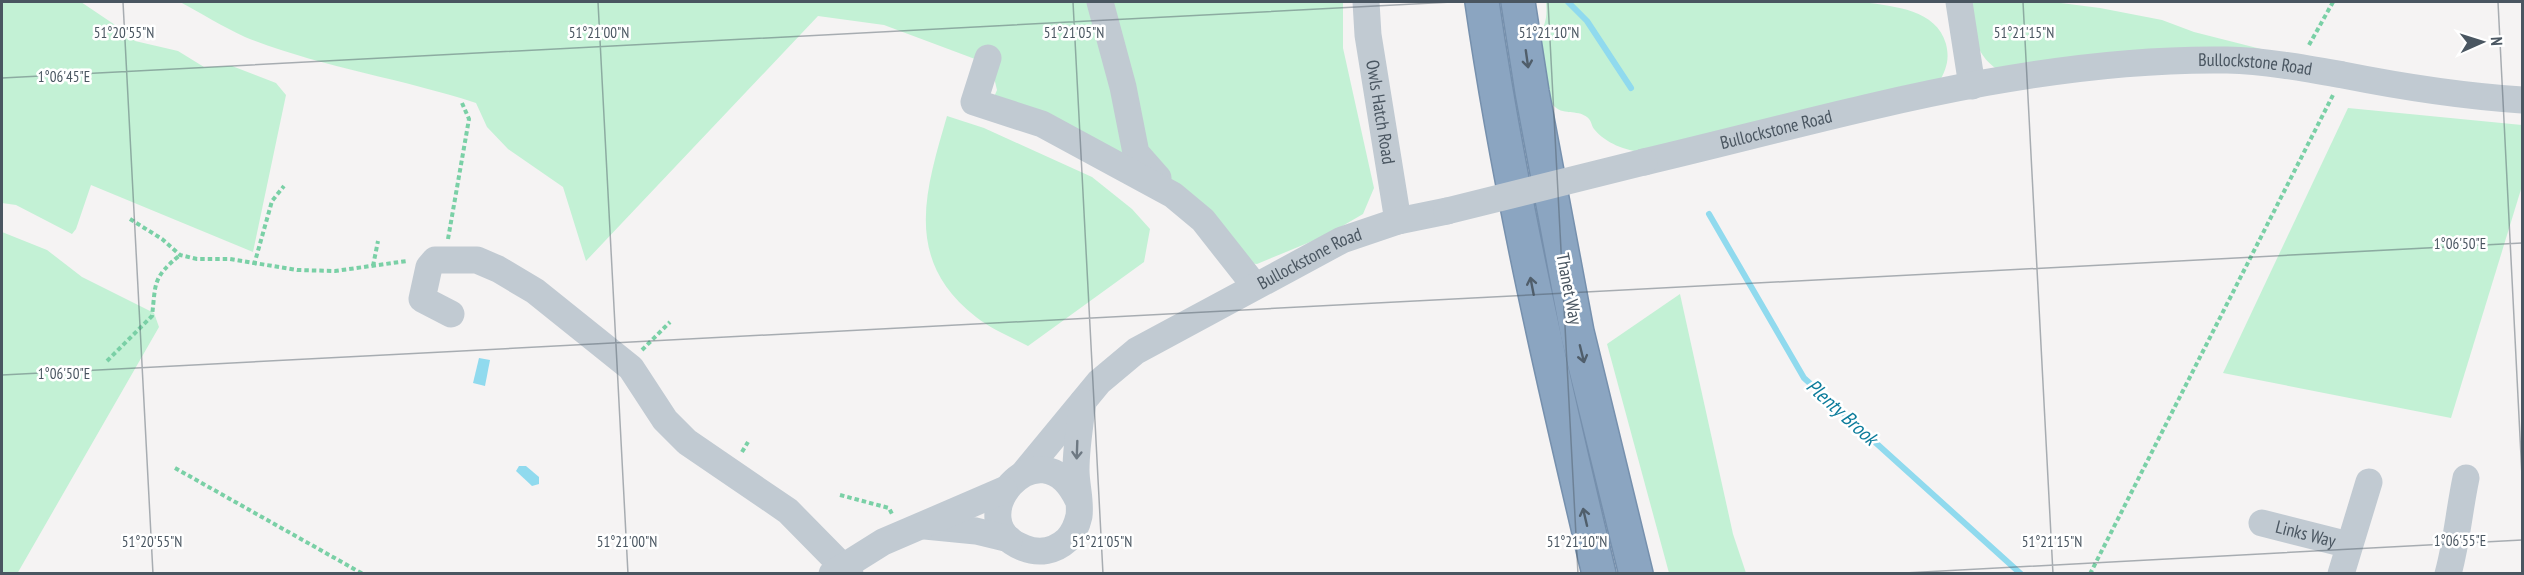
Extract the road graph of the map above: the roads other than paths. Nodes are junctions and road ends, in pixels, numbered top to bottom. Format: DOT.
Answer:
graph roads {
  1 [pos="1100,2"];
  2 [pos="1366,2"];
  3 [pos="1482,2"];
  4 [pos="1518,2"];
  5 [pos="1959,2"];
  6 [pos="988,58"];
  7 [pos="1972,86"];
  8 [pos="2523,100"];
  9 [pos="1173,195"];
  10 [pos="1398,221"];
  11 [pos="1255,286"];
  12 [pos="451,314"];
  13 [pos="1083,400"];
  14 [pos="2466,478"];
  15 [pos="1014,481"];
  16 [pos="2369,482"];
  17 [pos="1078,500"];
  18 [pos="2262,523"];
  19 [pos="924,526"];
  20 [pos="1009,538"];
  21 [pos="2349,545"];
  22 [pos="842,571"];
  23 [pos="1599,573"];
  24 [pos="1636,573"];
  25 [pos="2340,573"];
  26 [pos="2448,573"];
  1 -- 9 [label="street"];
  2 -- 10 [label="street, Owls Hatch Road"];
  23 -- 3 [label="highway, Thanet Way, one-way"];
  4 -- 24 [label="highway, Thanet Way, one-way"];
  5 -- 7 [label="street"];
  6 -- 9 [label="street"];
  7 -- 8 [label="street, Bullockstone Road"];
  7 -- 10 [label="street, Bullockstone Road, bridge"];
  9 -- 11 [label="street"];
  10 -- 11 [label="street, Bullockstone Road"];
  11 -- 13 [label="street, Bullockstone Road"];
  12 -- 22 [label="street"];
  13 -- 15 [label="street, Bullockstone Road"];
  13 -- 17 [label="street, Bullockstone Road, one-way"];
  14 -- 26 [label="street"];
  15 -- 17 [label="street, Bullockstone Road"];
  15 -- 19 [label="street, Bullockstone Road"];
  15 -- 20 [label="street, Bullockstone Road"];
  16 -- 21 [label="street, Links Way"];
  17 -- 20 [label="street, Bullockstone Road"];
  18 -- 21 [label="street, Links Way"];
  19 -- 20 [label="street, Bullockstone Road"];
  19 -- 22 [label="street, Bullockstone Road"];
  21 -- 25 [label="street, Links Way"];
}
